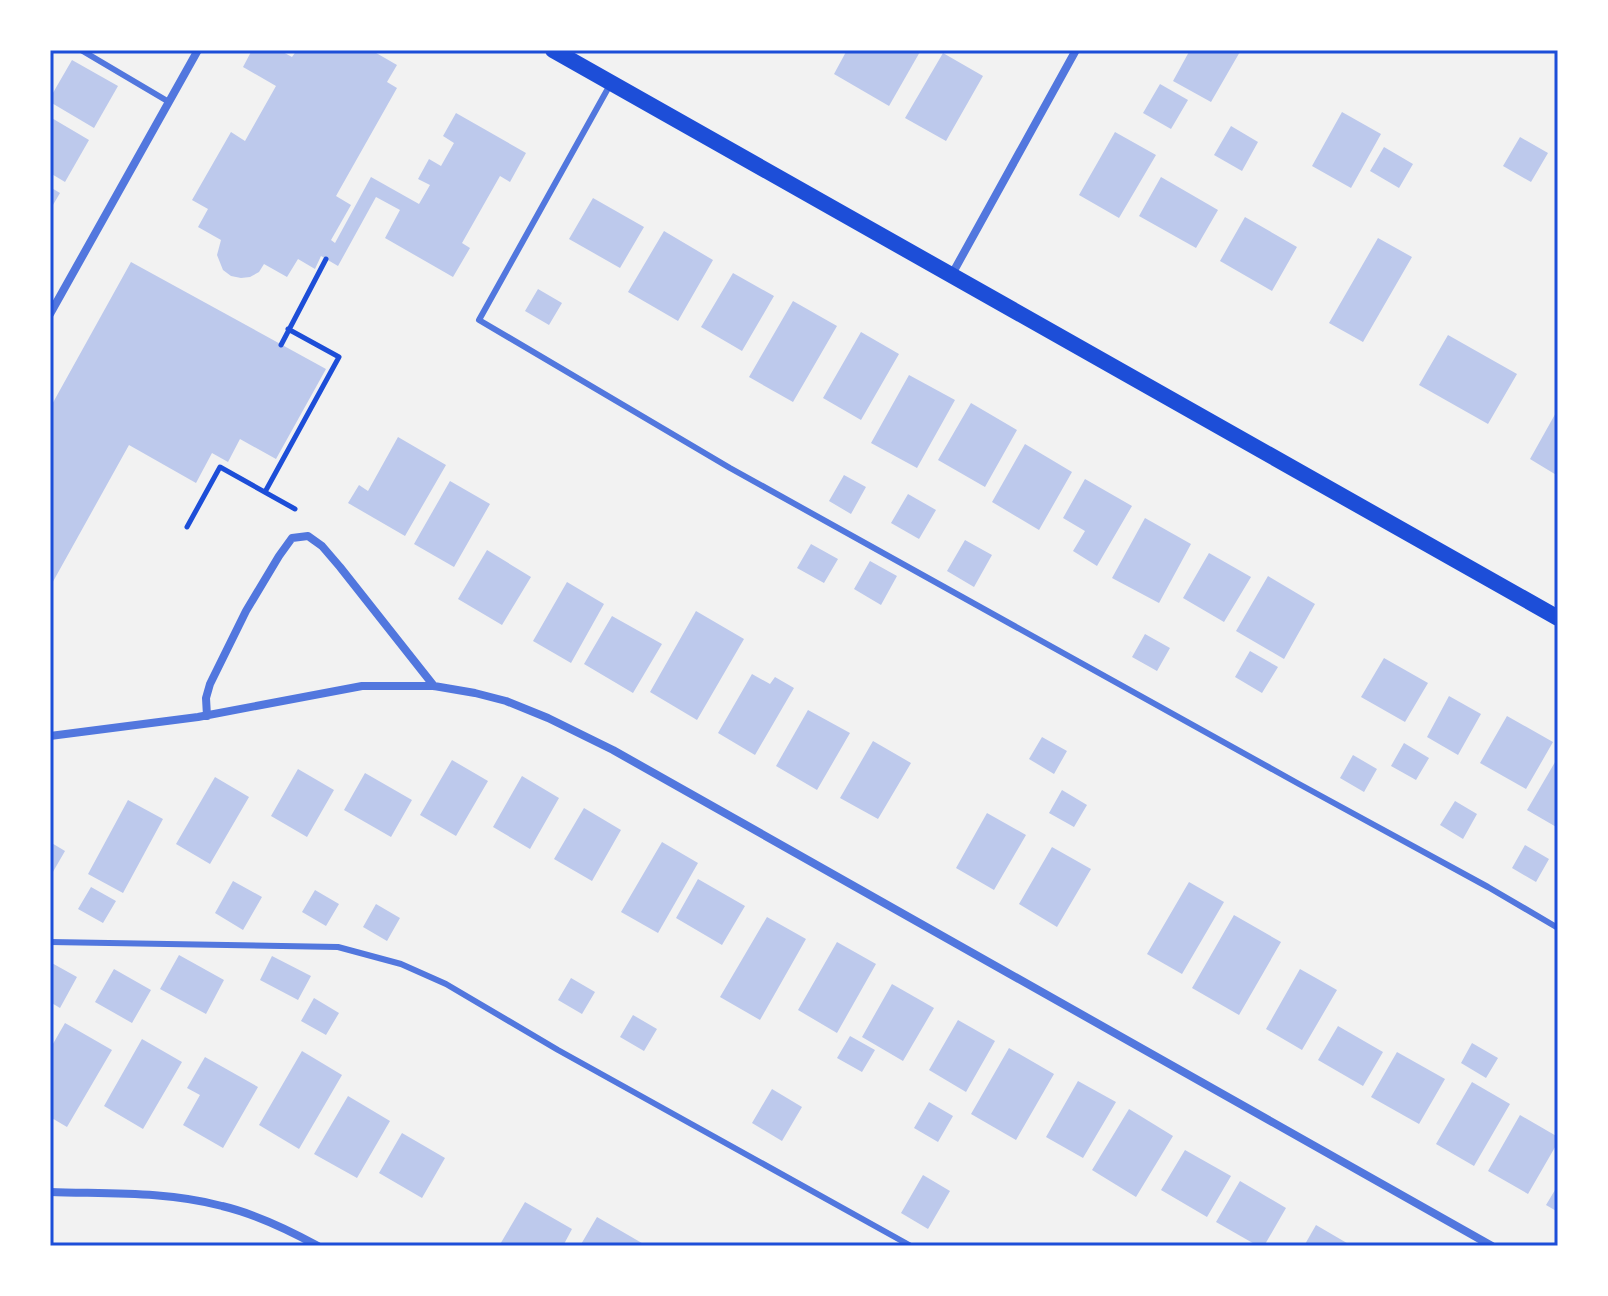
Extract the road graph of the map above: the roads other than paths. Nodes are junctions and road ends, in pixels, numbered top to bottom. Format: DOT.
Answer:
graph roads {
  1 [pos="81,50"];
  2 [pos="198,50"];
  3 [pos="553,50"];
  4 [pos="1076,50"];
  5 [pos="611,83"];
  6 [pos="169,102"];
  7 [pos="951,276"];
  8 [pos="53,300"];
  9 [pos="50,314"];
  10 [pos="1558,618"];
  11 [pos="434,686"];
  12 [pos="207,716"];
  13 [pos="50,736"];
  14 [pos="1558,928"];
  15 [pos="50,942"];
  16 [pos="50,1192"];
  17 [pos="318,1246"];
  18 [pos="911,1246"];
  19 [pos="1492,1246"];
  1 -- 6 [label="lane"];
  2 -- 6 [label="street"];
  3 -- 5 [label="main road"];
  4 -- 7 [label="street"];
  5 -- 7 [label="main road"];
  5 -- 14 [label="lane"];
  6 -- 8 [label="street"];
  7 -- 10 [label="main road"];
  8 -- 9 [label="street"];
  11 -- 12 [label="street"];
  11 -- 12 [label="street"];
  11 -- 19 [label="street"];
  12 -- 13 [label="street"];
  15 -- 18 [label="lane"];
  16 -- 17 [label="street"];
}
